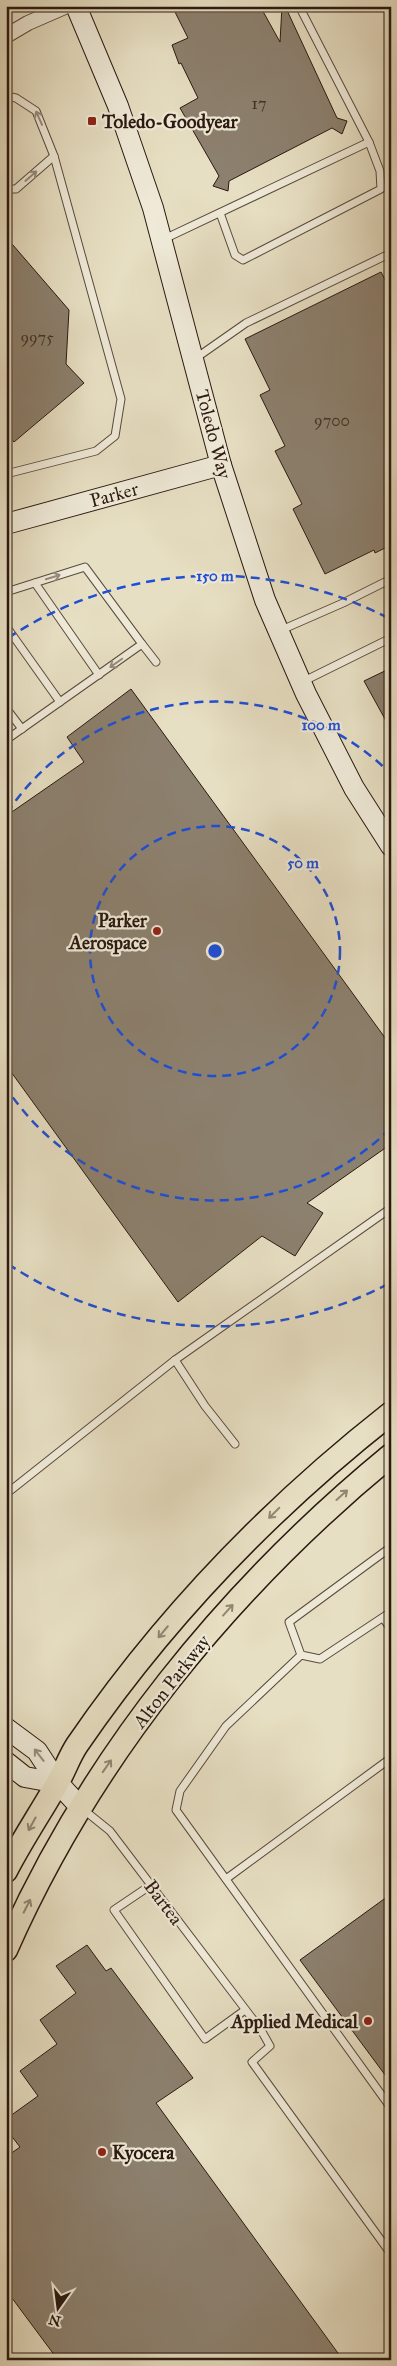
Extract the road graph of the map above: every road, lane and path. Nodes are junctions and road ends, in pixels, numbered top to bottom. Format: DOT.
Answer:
graph roads {
  1 [pos="67,6"];
  2 [pos="76,6"];
  3 [pos="299,6"];
  4 [pos="6,36"];
  5 [pos="6,96"];
  6 [pos="369,142"];
  7 [pos="54,156"];
  8 [pos="6,189"];
  9 [pos="220,213"];
  10 [pos="161,241"];
  11 [pos="391,253"];
  12 [pos="193,360"];
  13 [pos="221,465"];
  14 [pos="6,474"];
  15 [pos="8,518"];
  16 [pos="391,579"];
  17 [pos="35,583"];
  18 [pos="6,592"];
  19 [pos="6,626"];
  20 [pos="279,631"];
  21 [pos="391,638"];
  22 [pos="142,644"];
  23 [pos="156,662"];
  24 [pos="99,675"];
  25 [pos="301,682"];
  26 [pos="60,702"];
  27 [pos="6,708"];
  28 [pos="22,729"];
  29 [pos="6,740"];
  30 [pos="391,846"];
  31 [pos="391,1208"];
  32 [pos="175,1360"];
  33 [pos="391,1413"];
  34 [pos="235,1444"];
  35 [pos="391,1455"];
  36 [pos="6,1494"];
  37 [pos="391,1547"];
  38 [pos="391,1612"];
  39 [pos="382,1618"];
  40 [pos="391,1629"];
  41 [pos="301,1655"];
  42 [pos="6,1728"];
  43 [pos="391,1758"];
  44 [pos="6,1762"];
  45 [pos="58,1783"];
  46 [pos="81,1808"];
  47 [pos="6,1870"];
  48 [pos="226,1879"];
  49 [pos="151,1885"];
  50 [pos="6,1950"];
  51 [pos="245,2010"];
  52 [pos="391,2108"];
  53 [pos="391,2254"];
  1 -- 4 [label="street"];
  2 -- 10 [label="main road, Toledo Way"];
  3 -- 6 [label="lane"];
  7 -- 5 [label="lane, one-way"];
  6 -- 9 [label="lane"];
  6 -- 9 [label="lane"];
  8 -- 7 [label="lane, one-way"];
  7 -- 14 [label="lane"];
  9 -- 10 [label="lane"];
  10 -- 12 [label="main road, Toledo Way"];
  11 -- 12 [label="lane"];
  12 -- 13 [label="main road, Toledo Way"];
  13 -- 15 [label="main road, Parker"];
  13 -- 20 [label="main road, Toledo Way"];
  16 -- 20 [label="lane"];
  17 -- 18 [label="lane"];
  17 -- 22 [label="lane, one-way"];
  17 -- 24 [label="lane"];
  19 -- 26 [label="lane"];
  20 -- 25 [label="main road, Toledo Way"];
  21 -- 25 [label="lane"];
  22 -- 23 [label="lane"];
  22 -- 24 [label="lane, one-way"];
  24 -- 26 [label="lane"];
  25 -- 30 [label="main road, Toledo Way"];
  26 -- 28 [label="lane"];
  27 -- 28 [label="lane"];
  28 -- 29 [label="lane"];
  31 -- 32 [label="lane"];
  32 -- 34 [label="lane"];
  32 -- 36 [label="lane"];
  33 -- 45 [label="main road, Alton Parkway, one-way"];
  46 -- 35 [label="main road, Alton Parkway, one-way"];
  37 -- 41 [label="lane"];
  38 -- 39 [label="lane"];
  39 -- 40 [label="lane"];
  39 -- 41 [label="lane"];
  41 -- 48 [label="lane"];
  45 -- 42 [label="main road, Bartea, one-way"];
  43 -- 48 [label="lane"];
  44 -- 45 [label="main road"];
  45 -- 46 [label="main road, Bartea"];
  45 -- 47 [label="main road, Alton Parkway, one-way"];
  46 -- 49 [label="lane, Bartea"];
  50 -- 46 [label="main road, Alton Parkway, one-way"];
  48 -- 52 [label="lane"];
  49 -- 51 [label="lane, Bartea"];
  49 -- 51 [label="lane"];
  51 -- 53 [label="lane, Bartea"];
}
